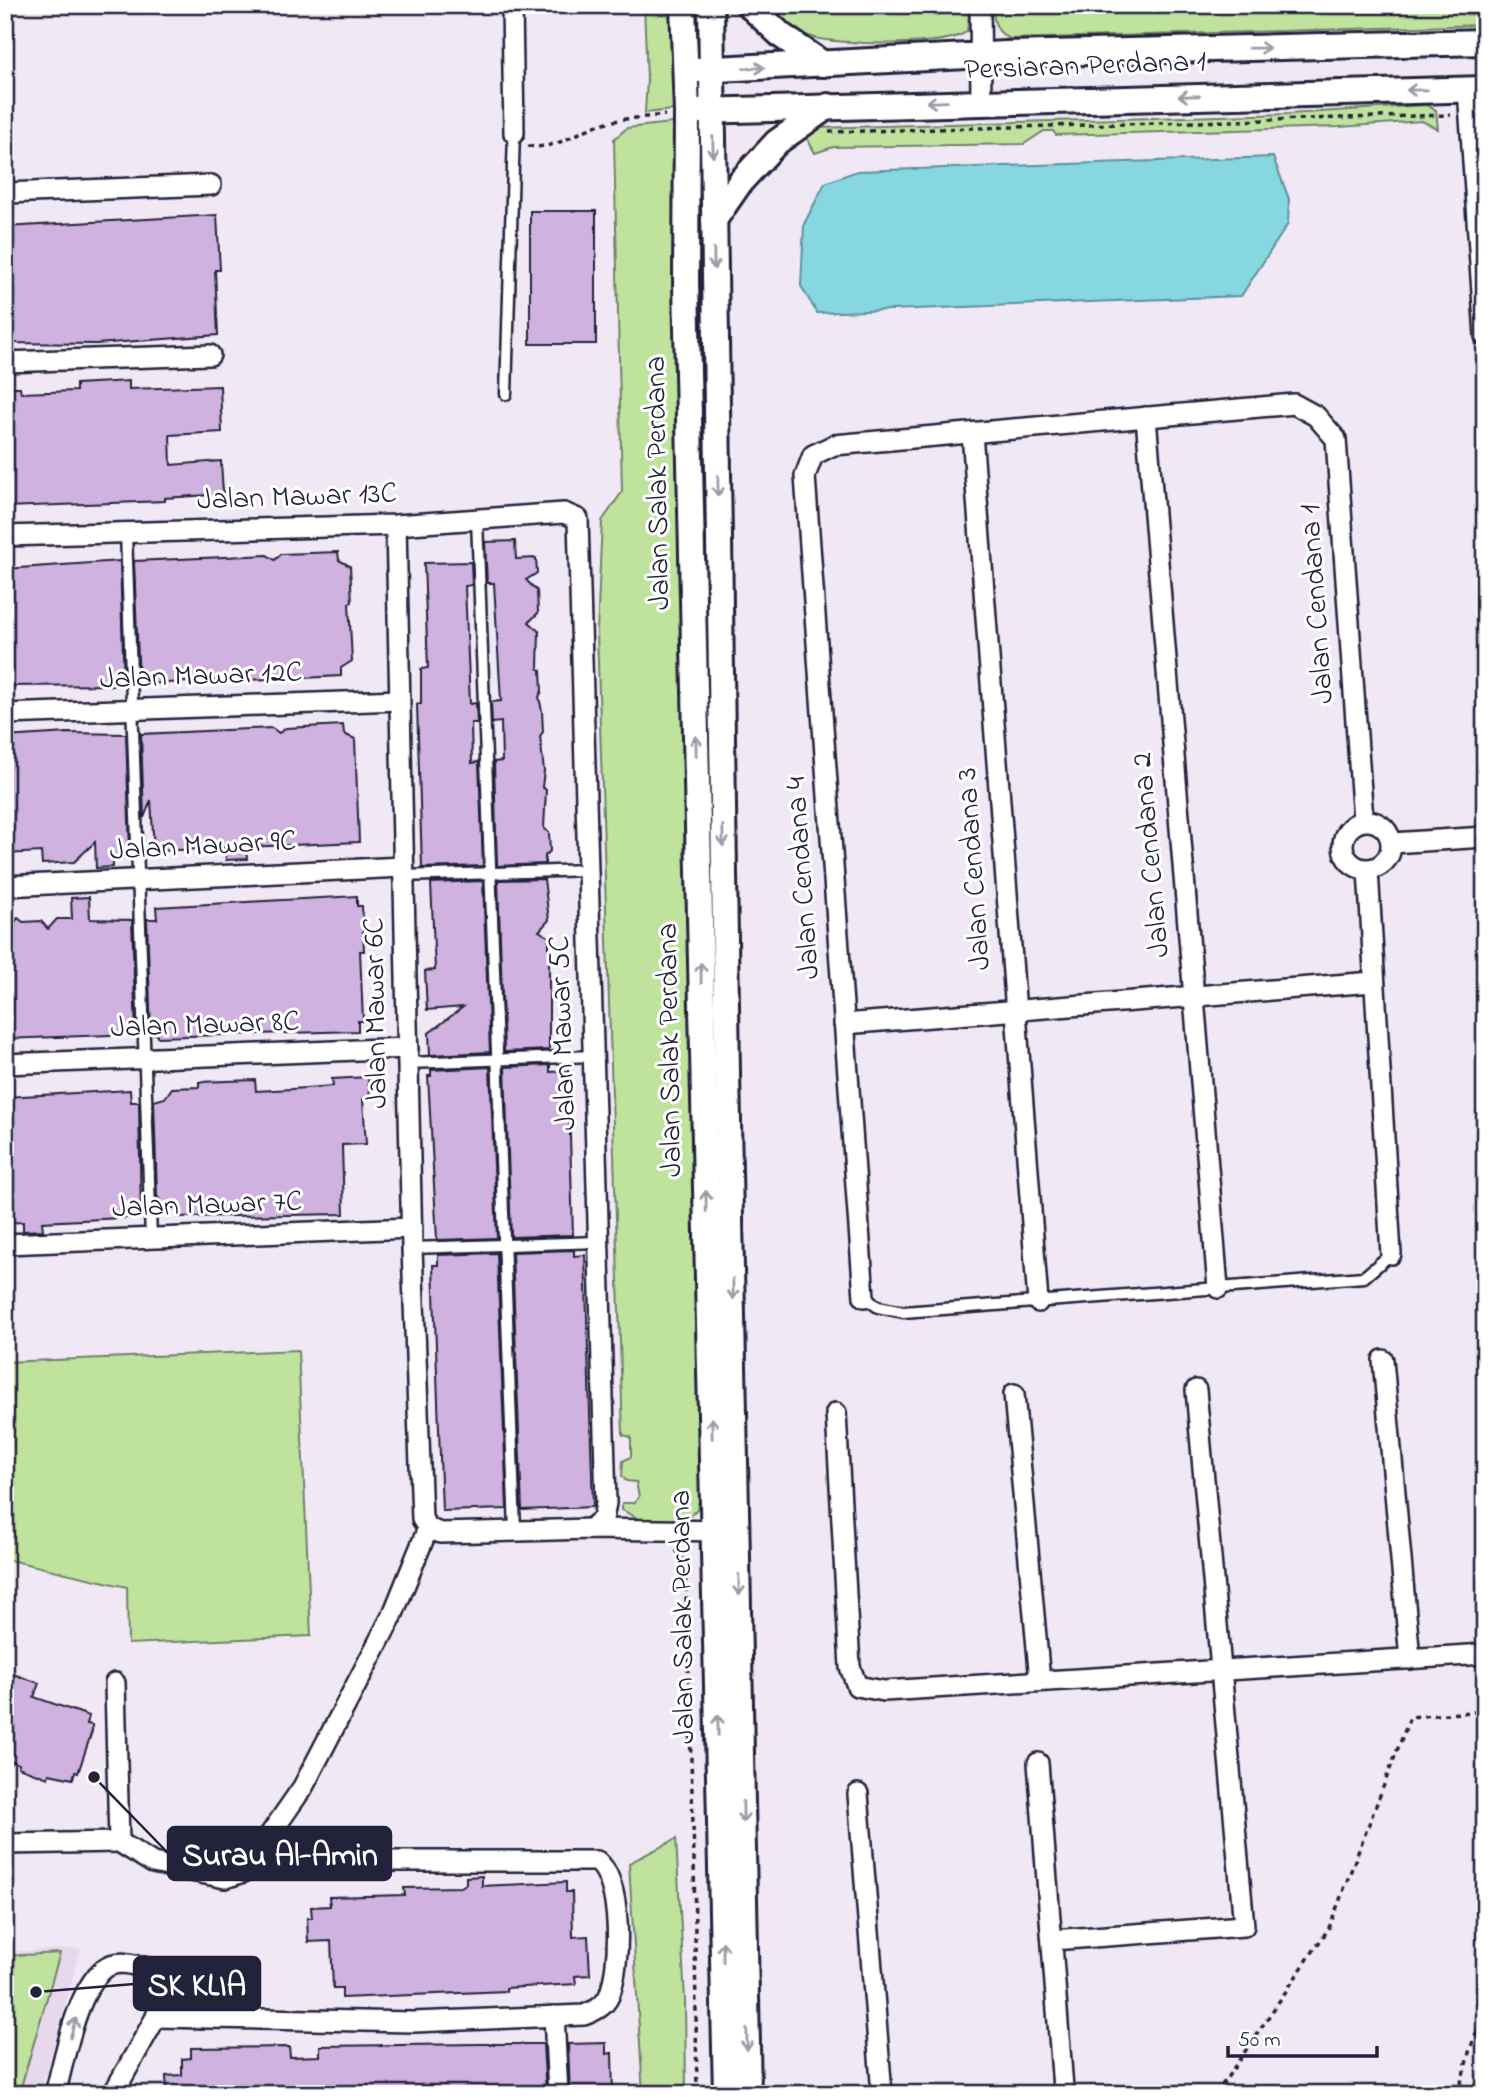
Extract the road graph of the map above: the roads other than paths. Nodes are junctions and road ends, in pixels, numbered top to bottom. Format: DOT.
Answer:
graph roads {
  1 [pos="512,5"];
  2 [pos="684,5"];
  3 [pos="711,5"];
  4 [pos="749,5"];
  5 [pos="980,5"];
  6 [pos="1485,42"];
  7 [pos="980,56"];
  8 [pos="823,64"];
  9 [pos="686,70"];
  10 [pos="712,70"];
  11 [pos="1476,89"];
  12 [pos="981,102"];
  13 [pos="828,106"];
  14 [pos="712,110"];
  15 [pos="687,112"];
  16 [pos="514,134"];
  17 [pos="211,185"];
  18 [pos="5,193"];
  19 [pos="713,220"];
  20 [pos="1485,336"];
  21 [pos="210,355"];
  22 [pos="5,362"];
  23 [pos="506,394"];
  24 [pos="1146,417"];
  25 [pos="972,433"];
  26 [pos="477,519"];
  27 [pos="396,525"];
  28 [pos="580,528"];
  29 [pos="126,533"];
  30 [pos="5,536"];
  31 [pos="399,700"];
  32 [pos="132,709"];
  33 [pos="5,714"];
  34 [pos="1363,820"];
  35 [pos="1485,837"];
  36 [pos="1392,843"];
  37 [pos="589,870"];
  38 [pos="1368,870"];
  39 [pos="403,872"];
  40 [pos="491,873"];
  41 [pos="138,880"];
  42 [pos="5,886"];
  43 [pos="1373,982"];
  44 [pos="1194,997"];
  45 [pos="1016,1011"];
  46 [pos="844,1024"];
  47 [pos="408,1055"];
  48 [pos="594,1056"];
  49 [pos="145,1058"];
  50 [pos="498,1060"];
  51 [pos="5,1064"];
  52 [pos="412,1228"];
  53 [pos="151,1238"];
  54 [pos="599,1242"];
  55 [pos="5,1244"];
  56 [pos="505,1245"];
  57 [pos="412,1248"];
  58 [pos="1391,1254"];
  59 [pos="1218,1288"];
  60 [pos="864,1297"];
  61 [pos="1038,1301"];
  62 [pos="1383,1360"];
  63 [pos="1196,1390"];
  64 [pos="1014,1394"];
  65 [pos="835,1413"];
  66 [pos="428,1528"];
  67 [pos="590,1529"];
  68 [pos="515,1531"];
  69 [pos="713,1531"];
  70 [pos="738,1531"];
  71 [pos="1485,1654"];
  72 [pos="1410,1659"];
  73 [pos="1221,1670"];
  74 [pos="1040,1681"];
  75 [pos="115,1683"];
  76 [pos="1038,1763"];
  77 [pos="858,1794"];
  78 [pos="119,1842"];
  79 [pos="5,1844"];
  80 [pos="359,1861"];
  81 [pos="1052,1940"];
  82 [pos="554,2016"];
  83 [pos="156,2017"];
  84 [pos="55,2094"];
  85 [pos="113,2094"];
  86 [pos="558,2094"];
  87 [pos="726,2094"];
  88 [pos="748,2094"];
  89 [pos="882,2094"];
  90 [pos="1060,2094"];
  1 -- 16 [label="street"];
  2 -- 9 [label="street, Jalan Salak Perdana"];
  3 -- 10 [label="street, Jalan Salak Perdana"];
  4 -- 8 [label="street"];
  5 -- 7 [label="street"];
  7 -- 6 [label="street, Persiaran Perdana 1, one-way"];
  7 -- 8 [label="street, Persiaran Perdana 1"];
  7 -- 12 [label="street"];
  10 -- 8 [label="street, Persiaran Perdana 1, one-way"];
  9 -- 10 [label="street, Persiaran Perdana 1"];
  9 -- 15 [label="street, Jalan Salak Perdana"];
  10 -- 14 [label="street, Jalan Salak Perdana"];
  11 -- 12 [label="street, Persiaran Perdana 1, one-way"];
  11 -- 20 [label="street"];
  12 -- 13 [label="street, Persiaran Perdana 1, one-way"];
  13 -- 14 [label="street, Persiaran Perdana 1"];
  13 -- 19 [label="street"];
  14 -- 15 [label="street, Persiaran Perdana 1"];
  14 -- 19 [label="street, Jalan Salak Perdana, one-way"];
  69 -- 15 [label="street, Jalan Salak Perdana, one-way"];
  16 -- 23 [label="lane"];
  17 -- 18 [label="street"];
  19 -- 70 [label="street, Jalan Salak Perdana, one-way"];
  21 -- 22 [label="street"];
  24 -- 25 [label="street"];
  24 -- 34 [label="street, Jalan Cendana 1"];
  24 -- 44 [label="street, Jalan Cendana 2"];
  25 -- 45 [label="street, Jalan Cendana 3"];
  25 -- 46 [label="street, Jalan Cendana 4"];
  26 -- 27 [label="street, Jalan Mawar 13C"];
  26 -- 28 [label="street, Jalan Mawar 13C"];
  26 -- 40 [label="lane"];
  27 -- 29 [label="street, Jalan Mawar 13C"];
  27 -- 31 [label="street, Jalan Mawar 6C"];
  28 -- 37 [label="street, Jalan Mawar 5C"];
  29 -- 30 [label="street, Jalan Mawar 13C"];
  29 -- 32 [label="lane"];
  31 -- 32 [label="street, Jalan Mawar 12C"];
  31 -- 39 [label="street, Jalan Mawar 6C"];
  32 -- 33 [label="street, Jalan Mawar 12C"];
  32 -- 41 [label="lane"];
  34 -- 36 [label="street"];
  34 -- 38 [label="street"];
  35 -- 36 [label="street"];
  36 -- 38 [label="street"];
  37 -- 40 [label="lane"];
  37 -- 48 [label="street, Jalan Mawar 5C"];
  38 -- 43 [label="street"];
  39 -- 40 [label="lane"];
  39 -- 41 [label="street, Jalan Mawar 9C"];
  39 -- 47 [label="street, Jalan Mawar 6C"];
  40 -- 50 [label="lane"];
  41 -- 42 [label="street, Jalan Mawar 9C"];
  41 -- 49 [label="lane"];
  43 -- 44 [label="street"];
  43 -- 58 [label="street"];
  44 -- 45 [label="street"];
  44 -- 59 [label="street, Jalan Cendana 2"];
  45 -- 46 [label="street"];
  45 -- 61 [label="street, Jalan Cendana 3"];
  46 -- 60 [label="street, Jalan Cendana 4"];
  47 -- 49 [label="street, Jalan Mawar 8C"];
  47 -- 50 [label="lane"];
  47 -- 52 [label="street, Jalan Mawar 6C"];
  48 -- 50 [label="lane"];
  48 -- 54 [label="street, Jalan Mawar 5C"];
  49 -- 51 [label="street, Jalan Mawar 8C"];
  49 -- 53 [label="lane"];
  50 -- 56 [label="lane"];
  52 -- 53 [label="street, Jalan Mawar 7C"];
  52 -- 57 [label="street, Jalan Mawar 6C"];
  53 -- 55 [label="street, Jalan Mawar 7C"];
  54 -- 56 [label="lane"];
  54 -- 67 [label="street, Jalan Mawar 5C"];
  56 -- 57 [label="lane"];
  56 -- 68 [label="lane"];
  57 -- 66 [label="street, Jalan Mawar 6C"];
  58 -- 59 [label="lane"];
  59 -- 61 [label="lane"];
  60 -- 61 [label="lane"];
  62 -- 72 [label="street"];
  63 -- 73 [label="street"];
  64 -- 74 [label="street"];
  65 -- 74 [label="street"];
  66 -- 68 [label="street"];
  66 -- 78 [label="street"];
  67 -- 68 [label="street"];
  67 -- 69 [label="street"];
  69 -- 70 [label="street"];
  87 -- 69 [label="street, Jalan Salak Perdana, one-way"];
  70 -- 88 [label="street, Jalan Salak Perdana, one-way"];
  71 -- 72 [label="street"];
  72 -- 73 [label="street"];
  73 -- 74 [label="street"];
  73 -- 81 [label="street"];
  75 -- 78 [label="street"];
  76 -- 81 [label="street"];
  77 -- 89 [label="street"];
  78 -- 79 [label="street"];
  80 -- 82 [label="street"];
  81 -- 90 [label="street"];
  82 -- 83 [label="street"];
  82 -- 86 [label="street"];
  84 -- 83 [label="street, one-way"];
  83 -- 85 [label="street"];
}
